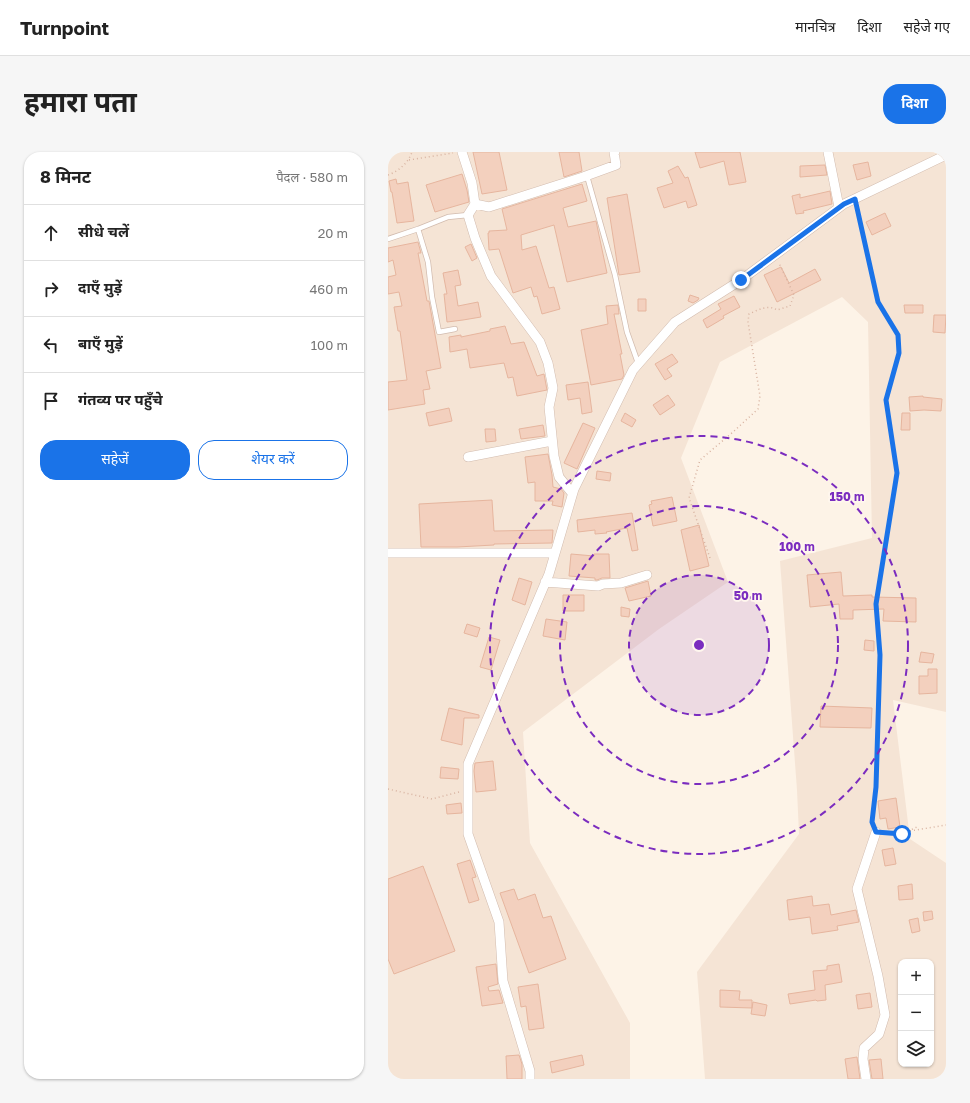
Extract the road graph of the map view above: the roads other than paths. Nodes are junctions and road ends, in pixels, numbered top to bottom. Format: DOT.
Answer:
graph roads {
  1 [pos="462,152"];
  2 [pos="615,152"];
  3 [pos="828,152"];
  4 [pos="946,155"];
  5 [pos="587,176"];
  6 [pos="475,204"];
  7 [pos="839,207"];
  8 [pos="468,215"];
  9 [pos="418,229"];
  10 [pos="388,239"];
  11 [pos="455,329"];
  12 [pos="638,364"];
  13 [pos="552,441"];
  14 [pos="468,457"];
  15 [pos="572,493"];
  16 [pos="388,553"];
  17 [pos="555,553"];
  18 [pos="648,574"];
  19 [pos="545,582"];
  20 [pos="876,832"];
  21 [pos="530,1079"];
  22 [pos="866,1079"];
  1 -- 6 [label="street"];
  2 -- 5 [label="street"];
  3 -- 7 [label="street"];
  4 -- 7 [label="street"];
  5 -- 6 [label="street"];
  5 -- 12 [label="lane"];
  6 -- 8 [label="street"];
  7 -- 12 [label="street"];
  8 -- 9 [label="lane"];
  8 -- 13 [label="street"];
  9 -- 10 [label="lane"];
  9 -- 11 [label="lane"];
  12 -- 15 [label="street"];
  13 -- 14 [label="street"];
  13 -- 15 [label="street"];
  15 -- 17 [label="street"];
  16 -- 17 [label="street"];
  17 -- 19 [label="street"];
  18 -- 19 [label="street"];
  19 -- 21 [label="street"];
  20 -- 22 [label="street"];
}
